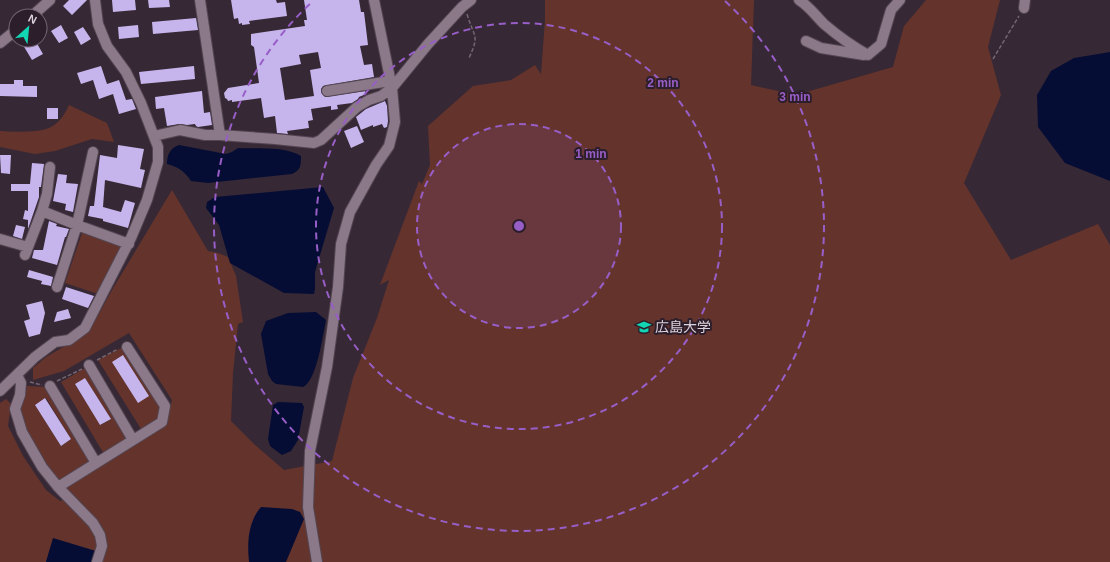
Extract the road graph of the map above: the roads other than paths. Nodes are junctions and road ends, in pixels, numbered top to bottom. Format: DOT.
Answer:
graph roads {
  1 [pos="50,0"];
  2 [pos="95,0"];
  3 [pos="200,0"];
  4 [pos="374,0"];
  5 [pos="799,0"];
  6 [pos="900,0"];
  7 [pos="468,2"];
  8 [pos="41,8"];
  9 [pos="8,37"];
  10 [pos="806,41"];
  11 [pos="0,44"];
  12 [pos="868,56"];
  13 [pos="391,85"];
  14 [pos="327,92"];
  15 [pos="220,135"];
  16 [pos="154,136"];
  17 [pos="93,152"];
  18 [pos="50,168"];
  19 [pos="42,212"];
  20 [pos="77,225"];
  21 [pos="0,239"];
  22 [pos="129,244"];
  23 [pos="57,287"];
  24 [pos="127,347"];
  25 [pos="90,365"];
  26 [pos="18,378"];
  27 [pos="50,386"];
  28 [pos="0,391"];
  29 [pos="133,440"];
  30 [pos="96,463"];
  31 [pos="58,487"];
  32 [pos="97,562"];
  33 [pos="317,562"];
  1 -- 8 [label="street"];
  2 -- 16 [label="street"];
  3 -- 15 [label="street"];
  4 -- 13 [label="street"];
  5 -- 12 [label="street"];
  6 -- 12 [label="street"];
  7 -- 13 [label="street"];
  9 -- 11 [label="street"];
  10 -- 12 [label="street"];
  13 -- 14 [label="street"];
  13 -- 15 [label="street"];
  13 -- 33 [label="street"];
  15 -- 16 [label="street"];
  16 -- 22 [label="street"];
  17 -- 20 [label="street"];
  18 -- 19 [label="street"];
  19 -- 20 [label="street"];
  19 -- 21 [label="street"];
  20 -- 22 [label="street"];
  20 -- 23 [label="street"];
  22 -- 26 [label="street"];
  24 -- 29 [label="street"];
  25 -- 29 [label="street"];
  26 -- 28 [label="street"];
  26 -- 31 [label="street"];
  27 -- 30 [label="street"];
  29 -- 30 [label="street"];
  30 -- 31 [label="street"];
  31 -- 32 [label="street"];
}
